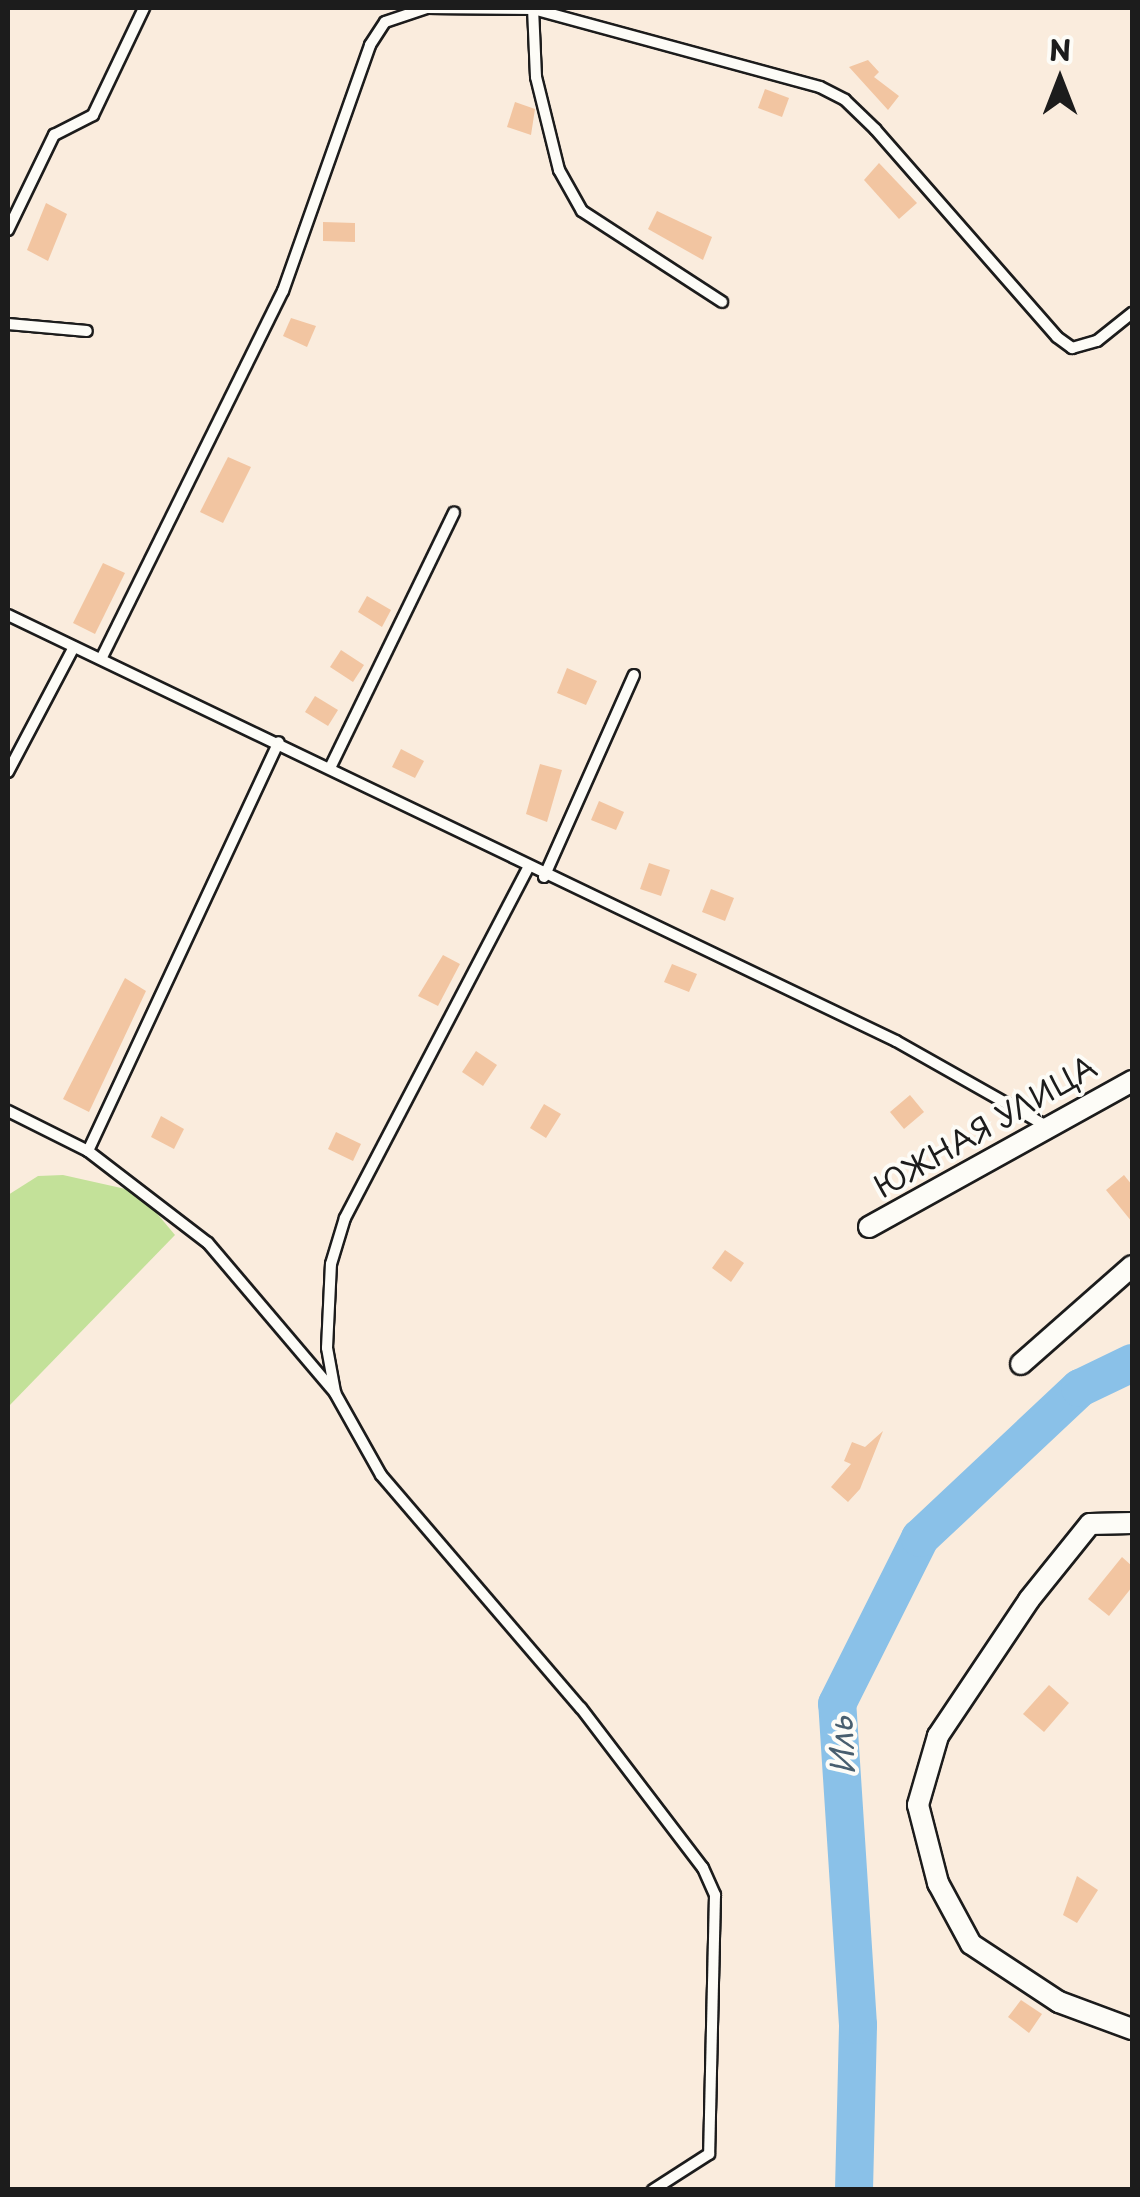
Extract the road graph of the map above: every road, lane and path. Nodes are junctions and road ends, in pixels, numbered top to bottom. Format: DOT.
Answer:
graph roads {
  1 [pos="144,8"];
  2 [pos="533,8"];
  3 [pos="8,230"];
  4 [pos="722,302"];
  5 [pos="1132,313"];
  6 [pos="8,324"];
  7 [pos="86,331"];
  8 [pos="454,513"];
  9 [pos="8,615"];
  10 [pos="74,647"];
  11 [pos="102,657"];
  12 [pos="634,675"];
  13 [pos="279,742"];
  14 [pos="330,768"];
  15 [pos="8,772"];
  16 [pos="528,868"];
  17 [pos="544,877"];
  18 [pos="1132,1081"];
  19 [pos="8,1111"];
  20 [pos="1046,1126"];
  21 [pos="88,1150"];
  22 [pos="869,1227"];
  23 [pos="1132,1266"];
  24 [pos="1021,1364"];
  25 [pos="335,1393"];
  26 [pos="1132,1523"];
  27 [pos="1132,2029"];
  28 [pos="653,2190"];
  1 -- 3 [label="lane"];
  2 -- 4 [label="lane"];
  2 -- 5 [label="lane"];
  2 -- 11 [label="lane"];
  6 -- 7 [label="lane"];
  8 -- 14 [label="lane"];
  9 -- 10 [label="lane"];
  10 -- 11 [label="lane"];
  10 -- 15 [label="lane"];
  11 -- 13 [label="lane"];
  12 -- 17 [label="lane"];
  13 -- 14 [label="lane"];
  13 -- 21 [label="lane"];
  14 -- 16 [label="lane"];
  16 -- 17 [label="lane"];
  16 -- 25 [label="lane"];
  17 -- 20 [label="lane"];
  18 -- 20 [label="street, ЮЖНАЯ УЛИЦА"];
  19 -- 21 [label="lane"];
  20 -- 22 [label="street, ЮЖНАЯ УЛИЦА"];
  21 -- 25 [label="lane"];
  23 -- 24 [label="street"];
  25 -- 28 [label="lane"];
  26 -- 27 [label="street"];
}
